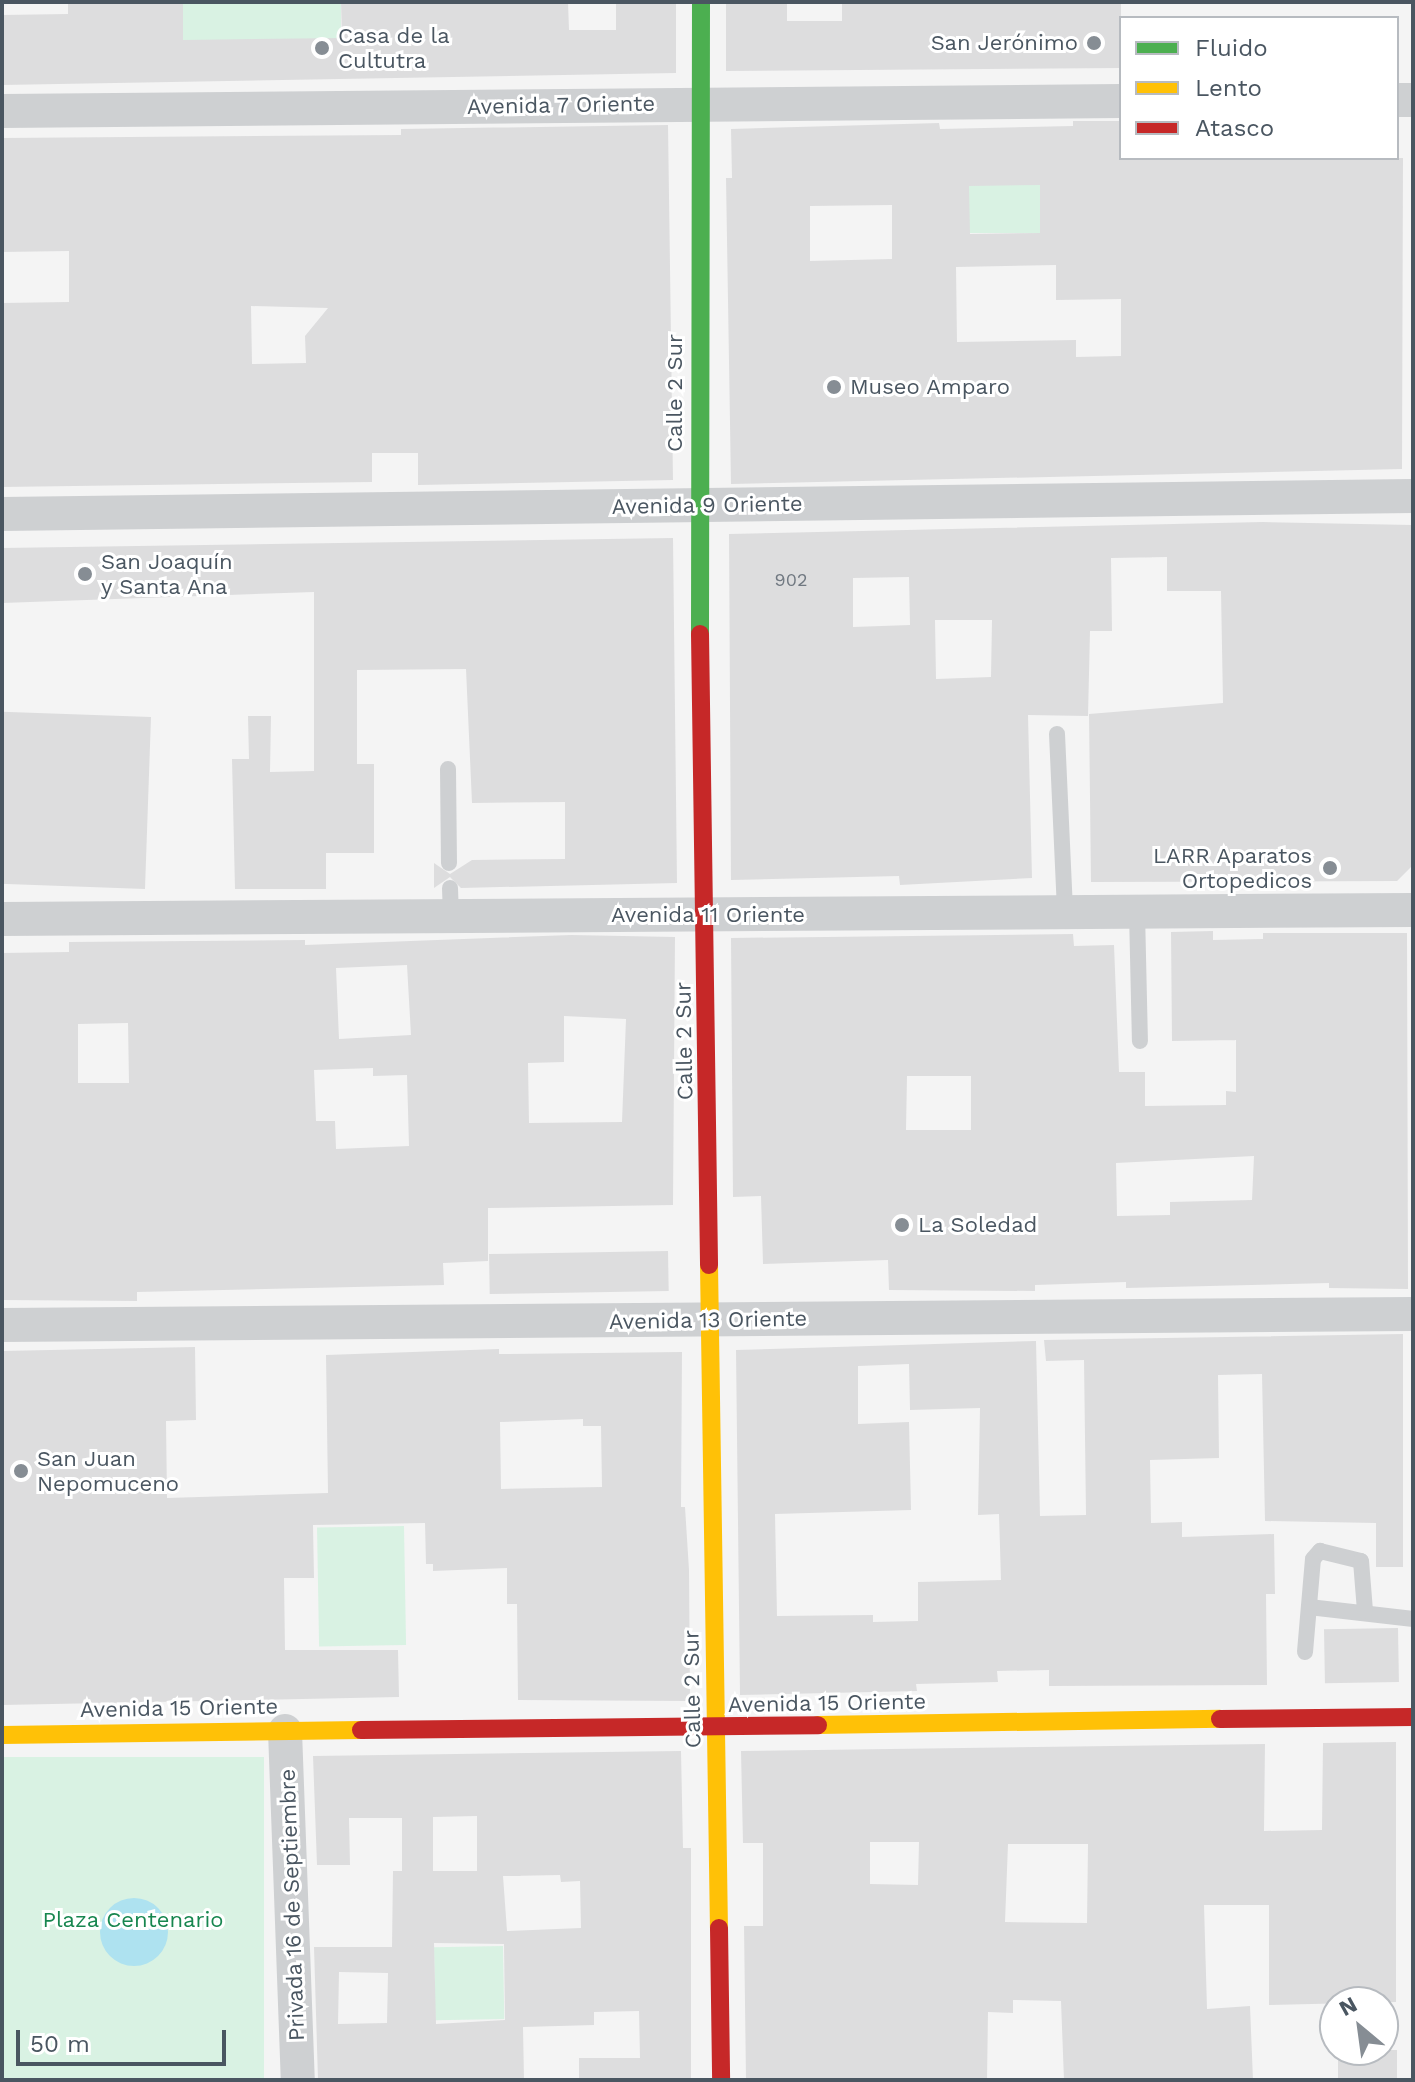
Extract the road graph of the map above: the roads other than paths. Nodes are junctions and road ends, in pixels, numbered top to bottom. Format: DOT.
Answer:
graph roads {
  1 [pos="701,2"];
  2 [pos="1119,101"];
  3 [pos="702,104"];
  4 [pos="2,111"];
  5 [pos="1413,496"];
  6 [pos="698,505"];
  7 [pos="2,514"];
  8 [pos="1057,734"];
  9 [pos="448,769"];
  10 [pos="449,863"];
  11 [pos="1413,910"];
  12 [pos="1065,912"];
  13 [pos="1137,912"];
  14 [pos="706,916"];
  15 [pos="2,919"];
  16 [pos="1140,1041"];
  17 [pos="1413,1314"];
  18 [pos="711,1320"];
  19 [pos="2,1325"];
  20 [pos="1309,1607"];
  21 [pos="1365,1611"];
  22 [pos="1413,1619"];
  23 [pos="1305,1652"];
  24 [pos="1413,1717"];
  25 [pos="717,1729"];
  26 [pos="285,1731"];
  27 [pos="2,1735"];
  28 [pos="298,2080"];
  29 [pos="721,2080"];
  1 -- 3 [label="street, Calle 2 Sur"];
  2 -- 3 [label="street, Avenida 7 Oriente"];
  3 -- 4 [label="street, Avenida 7 Oriente"];
  3 -- 6 [label="street, Calle 2 Sur"];
  5 -- 6 [label="street, Avenida 9 Oriente"];
  6 -- 7 [label="street, Avenida 9 Oriente"];
  6 -- 14 [label="street, Calle 2 Sur"];
  8 -- 12 [label="lane"];
  9 -- 10 [label="lane"];
  11 -- 13 [label="street, Avenida 11 Oriente"];
  12 -- 13 [label="street, Avenida 11 Oriente"];
  12 -- 14 [label="street, Avenida 11 Oriente"];
  13 -- 16 [label="lane"];
  14 -- 15 [label="street, Avenida 11 Oriente"];
  14 -- 18 [label="street, Calle 2 Sur"];
  17 -- 18 [label="street, Avenida 13 Oriente"];
  18 -- 19 [label="street, Avenida 13 Oriente"];
  18 -- 25 [label="street, Calle 2 Sur"];
  20 -- 21 [label="lane"];
  20 -- 21 [label="lane"];
  20 -- 23 [label="lane"];
  21 -- 22 [label="lane"];
  24 -- 25 [label="street, Avenida 15 Oriente"];
  25 -- 26 [label="street, Avenida 15 Oriente"];
  25 -- 29 [label="street, Calle 2 Sur"];
  26 -- 27 [label="street, Avenida 15 Oriente"];
  26 -- 28 [label="street, Privada 16 de Septiembre"];
}
